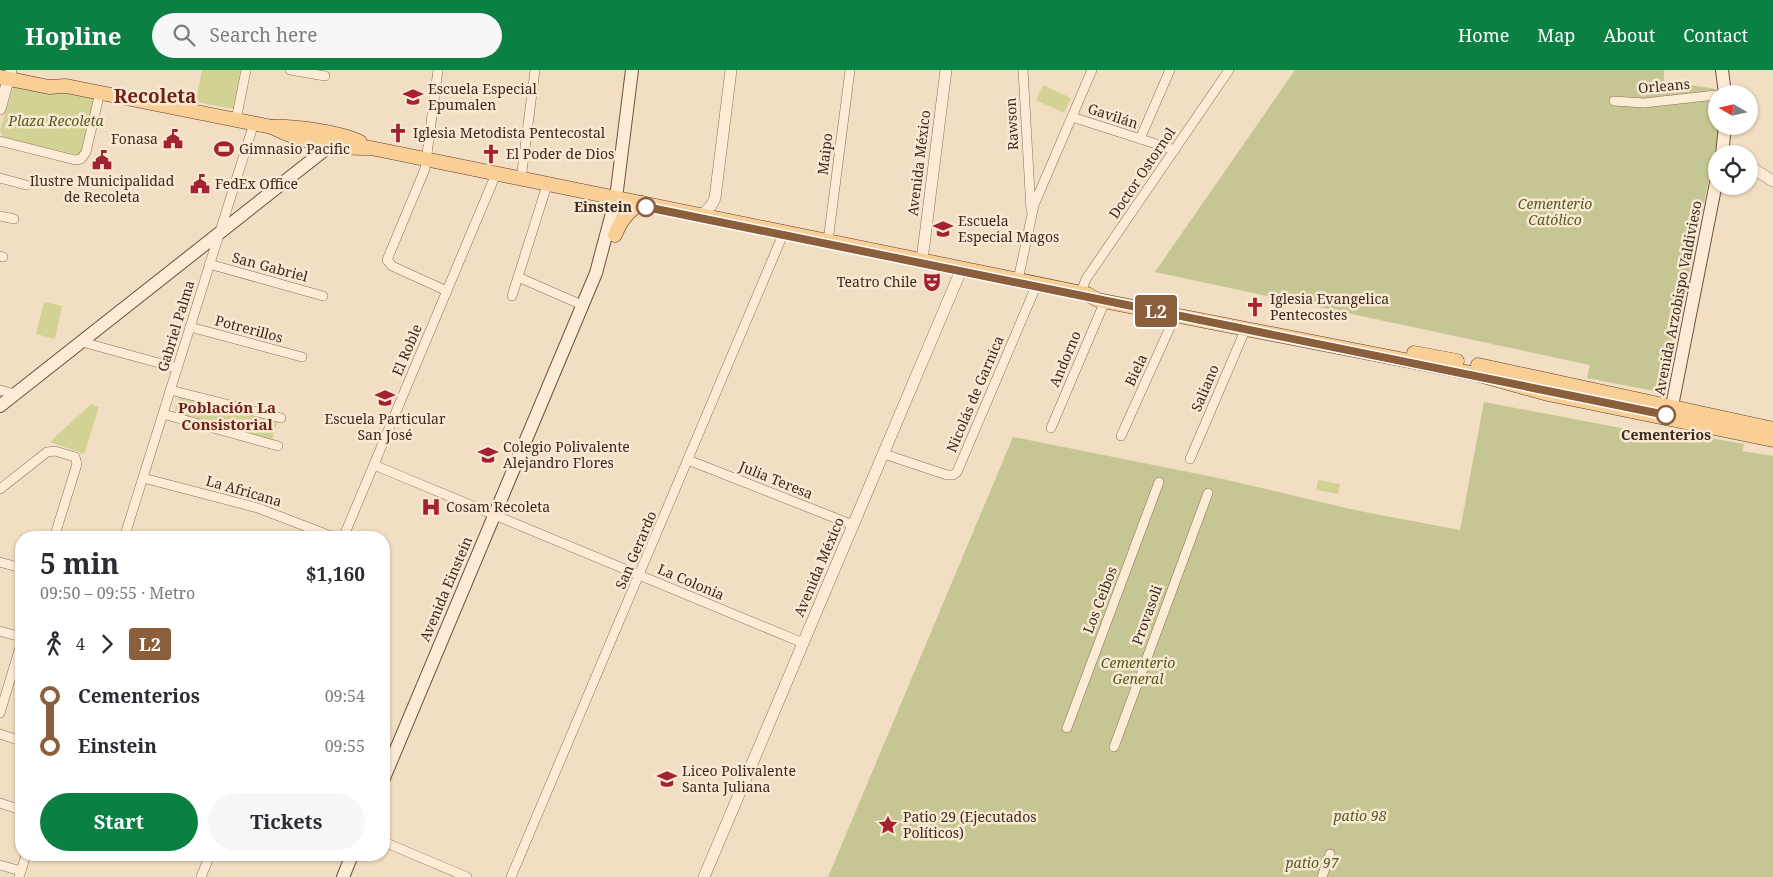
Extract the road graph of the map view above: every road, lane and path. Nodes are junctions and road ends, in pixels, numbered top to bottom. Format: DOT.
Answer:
graph roads {
  1 [pos="246,70"];
  2 [pos="290,70"];
  3 [pos="438,70"];
  4 [pos="535,70"];
  5 [pos="632,70"];
  6 [pos="731,70"];
  7 [pos="850,70"];
  8 [pos="946,70"];
  9 [pos="1023,70"];
  10 [pos="1092,70"];
  11 [pos="1170,70"];
  12 [pos="1229,70"];
  13 [pos="1722,70"];
  14 [pos="6,75"];
  15 [pos="325,76"];
  16 [pos="1724,85"];
  17 [pos="100,92"];
  18 [pos="1708,96"];
  19 [pos="1614,101"];
  20 [pos="0,109"];
  21 [pos="1072,117"];
  22 [pos="236,120"];
  23 [pos="254,123"];
  24 [pos="1140,139"];
  25 [pos="337,140"];
  26 [pos="0,141"];
  27 [pos="1174,150"];
  28 [pos="427,160"];
  29 [pos="1758,172"];
  30 [pos="496,174"];
  31 [pos="1029,176"];
  32 [pos="0,178"];
  33 [pos="521,179"];
  34 [pos="1045,179"];
  35 [pos="1773,181"];
  36 [pos="26,185"];
  37 [pos="547,185"];
  38 [pos="1714,195"];
  39 [pos="616,198"];
  40 [pos="715,198"];
  41 [pos="642,203"];
  42 [pos="700,215"];
  43 [pos="1031,215"];
  44 [pos="0,216"];
  45 [pos="14,219"];
  46 [pos="724,220"];
  47 [pos="784,232"];
  48 [pos="615,235"];
  49 [pos="218,236"];
  50 [pos="828,241"];
  51 [pos="922,260"];
  52 [pos="209,264"];
  53 [pos="962,268"];
  54 [pos="596,273"];
  55 [pos="518,277"];
  56 [pos="1018,280"];
  57 [pos="1037,284"];
  58 [pos="447,291"];
  59 [pos="1084,293"];
  60 [pos="323,296"];
  61 [pos="512,296"];
  62 [pos="1105,301"];
  63 [pos="582,306"];
  64 [pos="1176,314"];
  65 [pos="190,327"];
  66 [pos="1246,328"];
  67 [pos="82,342"];
  68 [pos="302,357"];
  69 [pos="177,368"];
  70 [pos="0,390"];
  71 [pos="170,390"];
  72 [pos="15,394"];
  73 [pos="0,406"];
  74 [pos="1671,413"];
  75 [pos="163,414"];
  76 [pos="281,418"];
  77 [pos="1051,428"];
  78 [pos="1773,429"];
  79 [pos="1121,436"];
  80 [pos="1773,440"];
  81 [pos="278,446"];
  82 [pos="884,454"];
  83 [pos="1190,459"];
  84 [pos="688,460"];
  85 [pos="374,465"];
  86 [pos="143,478"];
  87 [pos="1159,482"];
  88 [pos="0,489"];
  89 [pos="1208,493"];
  90 [pos="494,515"];
  91 [pos="853,525"];
  92 [pos="56,531"];
  93 [pos="126,531"];
  94 [pos="318,531"];
  95 [pos="346,531"];
  96 [pos="0,562"];
  97 [pos="15,566"];
  98 [pos="640,576"];
  99 [pos="0,631"];
  100 [pos="15,635"];
  101 [pos="803,643"];
  102 [pos="15,664"];
  103 [pos="0,713"];
  104 [pos="1066,728"];
  105 [pos="0,734"];
  106 [pos="15,739"];
  107 [pos="1114,747"];
  108 [pos="390,764"];
  109 [pos="0,803"];
  110 [pos="15,808"];
  111 [pos="390,845"];
  112 [pos="1330,854"];
  113 [pos="24,861"];
  114 [pos="208,861"];
  115 [pos="350,861"];
  116 [pos="0,865"];
  117 [pos="20,874"];
  118 [pos="201,877"];
  119 [pos="343,877"];
  120 [pos="466,877"];
  121 [pos="511,877"];
  122 [pos="704,877"];
  123 [pos="1322,877"];
  1 -- 22 [label="street"];
  2 -- 15 [label="street"];
  3 -- 28 [label="street"];
  4 -- 33 [label="street"];
  5 -- 39 [label="main road"];
  6 -- 40 [label="street"];
  7 -- 50 [label="street, Maipo"];
  8 -- 51 [label="street, Avenida México"];
  9 -- 31 [label="street, Rawson"];
  10 -- 21 [label="street"];
  11 -- 24 [label="street"];
  12 -- 27 [label="street, Doctor Ostornol"];
  13 -- 16 [label="main road"];
  14 -- 17 [label="main road"];
  14 -- 20 [label="street"];
  17 -- 22 [label="main road"];
  17 -- 26 [label="street"];
  18 -- 19 [label="street, Orleans"];
  21 -- 24 [label="street, Gavilán"];
  21 -- 34 [label="street"];
  22 -- 23 [label="main road"];
  23 -- 25 [label="main road"];
  23 -- 49 [label="street, Gabriel Palma"];
  24 -- 27 [label="street, Gavilán"];
  25 -- 28 [label="main road"];
  25 -- 49 [label="main road"];
  27 -- 59 [label="street, Doctor Ostornol"];
  28 -- 30 [label="main road"];
  28 -- 58 [label="street"];
  29 -- 35 [label="street"];
  30 -- 33 [label="main road"];
  30 -- 58 [label="street, El Roble"];
  31 -- 34 [label="street"];
  31 -- 43 [label="street, Rawson"];
  32 -- 36 [label="street"];
  33 -- 37 [label="main road"];
  34 -- 43 [label="street"];
  37 -- 39 [label="main road"];
  37 -- 55 [label="street"];
  38 -- 74 [label="main road, Avenida Arzobispo Valdivieso"];
  39 -- 41 [label="main road"];
  39 -- 48 [label="main road, Avenida Einstein"];
  39 -- 54 [label="main road, Avenida Einstein"];
  40 -- 42 [label="street"];
  40 -- 46 [label="street"];
  41 -- 42 [label="main road"];
  41 -- 48 [label="main road"];
  42 -- 46 [label="main road"];
  43 -- 56 [label="street"];
  44 -- 45 [label="street"];
  46 -- 47 [label="main road"];
  47 -- 50 [label="main road"];
  47 -- 84 [label="street, San Gerardo"];
  48 -- 54 [label="main road, Avenida Einstein"];
  49 -- 52 [label="street, Gabriel Palma"];
  49 -- 67 [label="main road"];
  50 -- 51 [label="main road"];
  51 -- 53 [label="main road"];
  52 -- 60 [label="street, San Gabriel"];
  52 -- 65 [label="street, Gabriel Palma"];
  53 -- 56 [label="main road"];
  53 -- 82 [label="street, Avenida México"];
  54 -- 63 [label="main road, Avenida Einstein"];
  55 -- 61 [label="street"];
  55 -- 63 [label="street"];
  56 -- 57 [label="main road"];
  57 -- 59 [label="main road"];
  57 -- 82 [label="street, Nicolás de Garnica"];
  58 -- 85 [label="street, El Roble"];
  59 -- 62 [label="main road"];
  59 -- 74 [label="main road"];
  62 -- 64 [label="main road"];
  62 -- 77 [label="street, Andorno"];
  63 -- 90 [label="main road, Avenida Einstein"];
  64 -- 66 [label="main road"];
  64 -- 79 [label="street, Biela"];
  65 -- 68 [label="street, Potrerillos"];
  65 -- 69 [label="street, Gabriel Palma"];
  66 -- 74 [label="main road"];
  66 -- 83 [label="street, Saliano"];
  67 -- 69 [label="street"];
  67 -- 72 [label="main road"];
  69 -- 71 [label="street, Gabriel Palma"];
  70 -- 72 [label="street"];
  71 -- 75 [label="street, Gabriel Palma"];
  71 -- 76 [label="street"];
  72 -- 73 [label="main road"];
  74 -- 78 [label="main road"];
  74 -- 80 [label="main road"];
  75 -- 81 [label="street"];
  75 -- 86 [label="street, Gabriel Palma"];
  82 -- 91 [label="street, Avenida México"];
  84 -- 91 [label="street, Julia Teresa"];
  84 -- 98 [label="street, San Gerardo"];
  85 -- 90 [label="street, La Colonia"];
  85 -- 95 [label="street, El Roble"];
  86 -- 93 [label="street, Gabriel Palma"];
  86 -- 94 [label="street, La Africana"];
  87 -- 104 [label="street, Los Ceibos"];
  88 -- 92 [label="street"];
  89 -- 107 [label="street, Provasoli"];
  90 -- 98 [label="street, La Colonia"];
  90 -- 108 [label="main road, Avenida Einstein"];
  91 -- 101 [label="street, Avenida México"];
  96 -- 97 [label="street"];
  98 -- 101 [label="street, La Colonia"];
  98 -- 121 [label="street, San Gerardo"];
  99 -- 100 [label="street"];
  101 -- 122 [label="street, Avenida México"];
  102 -- 103 [label="street"];
  105 -- 106 [label="street"];
  109 -- 110 [label="street"];
  111 -- 120 [label="street"];
  112 -- 123 [label="street"];
  113 -- 117 [label="street"];
  114 -- 118 [label="street"];
  115 -- 119 [label="main road"];
  116 -- 117 [label="street"];
}
